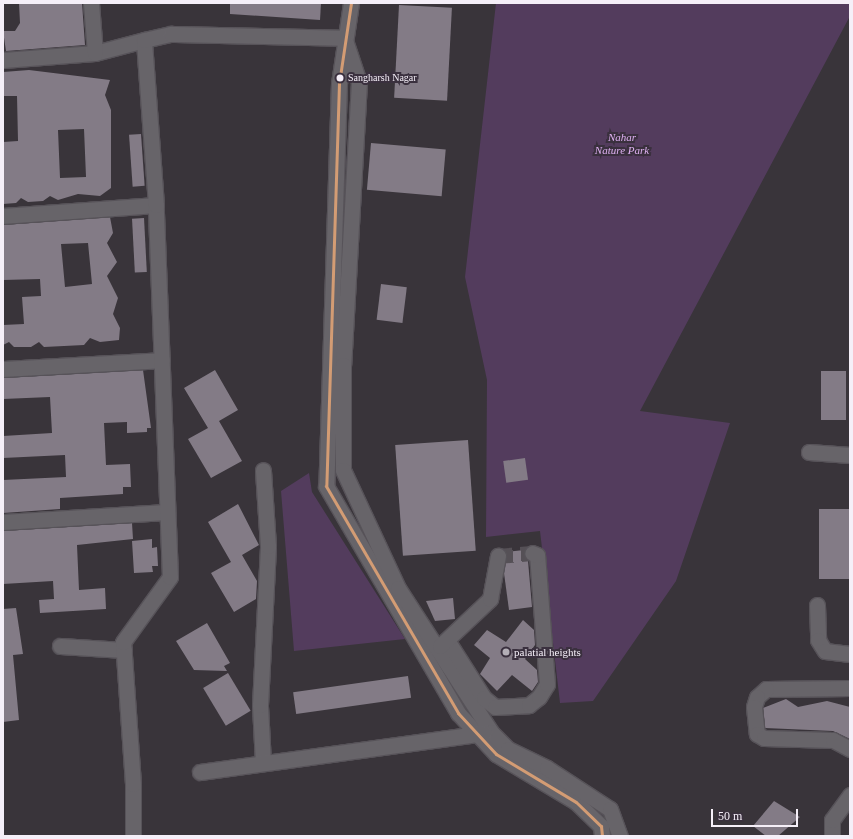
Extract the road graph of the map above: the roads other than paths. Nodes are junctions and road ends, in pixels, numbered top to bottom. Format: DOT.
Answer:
graph roads {
  1 [pos="91,3"];
  2 [pos="351,3"];
  3 [pos="345,38"];
  4 [pos="144,40"];
  5 [pos="96,53"];
  6 [pos="3,60"];
  7 [pos="156,205"];
  8 [pos="3,216"];
  9 [pos="162,360"];
  10 [pos="3,369"];
  11 [pos="809,452"];
  12 [pos="850,455"];
  13 [pos="263,470"];
  14 [pos="346,478"];
  15 [pos="326,486"];
  16 [pos="167,512"];
  17 [pos="3,522"];
  18 [pos="532,553"];
  19 [pos="498,556"];
  20 [pos="393,592"];
  21 [pos="817,605"];
  22 [pos="60,646"];
  23 [pos="436,648"];
  24 [pos="124,650"];
  25 [pos="850,655"];
  26 [pos="830,656"];
  27 [pos="850,688"];
  28 [pos="485,733"];
  29 [pos="850,749"];
  30 [pos="263,763"];
  31 [pos="200,772"];
  32 [pos="850,794"];
  33 [pos="133,836"];
  34 [pos="602,836"];
  35 [pos="620,836"];
  36 [pos="832,836"];
  1 -- 5 [label="street"];
  2 -- 3 [label="street"];
  3 -- 4 [label="street"];
  3 -- 14 [label="street"];
  3 -- 15 [label="street"];
  4 -- 5 [label="street"];
  4 -- 7 [label="street"];
  5 -- 6 [label="street"];
  7 -- 8 [label="street"];
  7 -- 9 [label="street"];
  9 -- 10 [label="street"];
  9 -- 16 [label="street"];
  11 -- 12 [label="street"];
  13 -- 30 [label="street"];
  14 -- 15 [label="street"];
  14 -- 20 [label="street"];
  15 -- 20 [label="street"];
  16 -- 17 [label="street"];
  16 -- 24 [label="street"];
  18 -- 23 [label="street"];
  19 -- 23 [label="street"];
  20 -- 23 [label="street"];
  21 -- 25 [label="street"];
  22 -- 24 [label="street"];
  23 -- 28 [label="street"];
  24 -- 33 [label="street"];
  25 -- 26 [label="street"];
  27 -- 29 [label="street"];
  28 -- 30 [label="street"];
  28 -- 34 [label="street"];
  28 -- 35 [label="street"];
  30 -- 31 [label="street"];
  32 -- 36 [label="street"];
}
